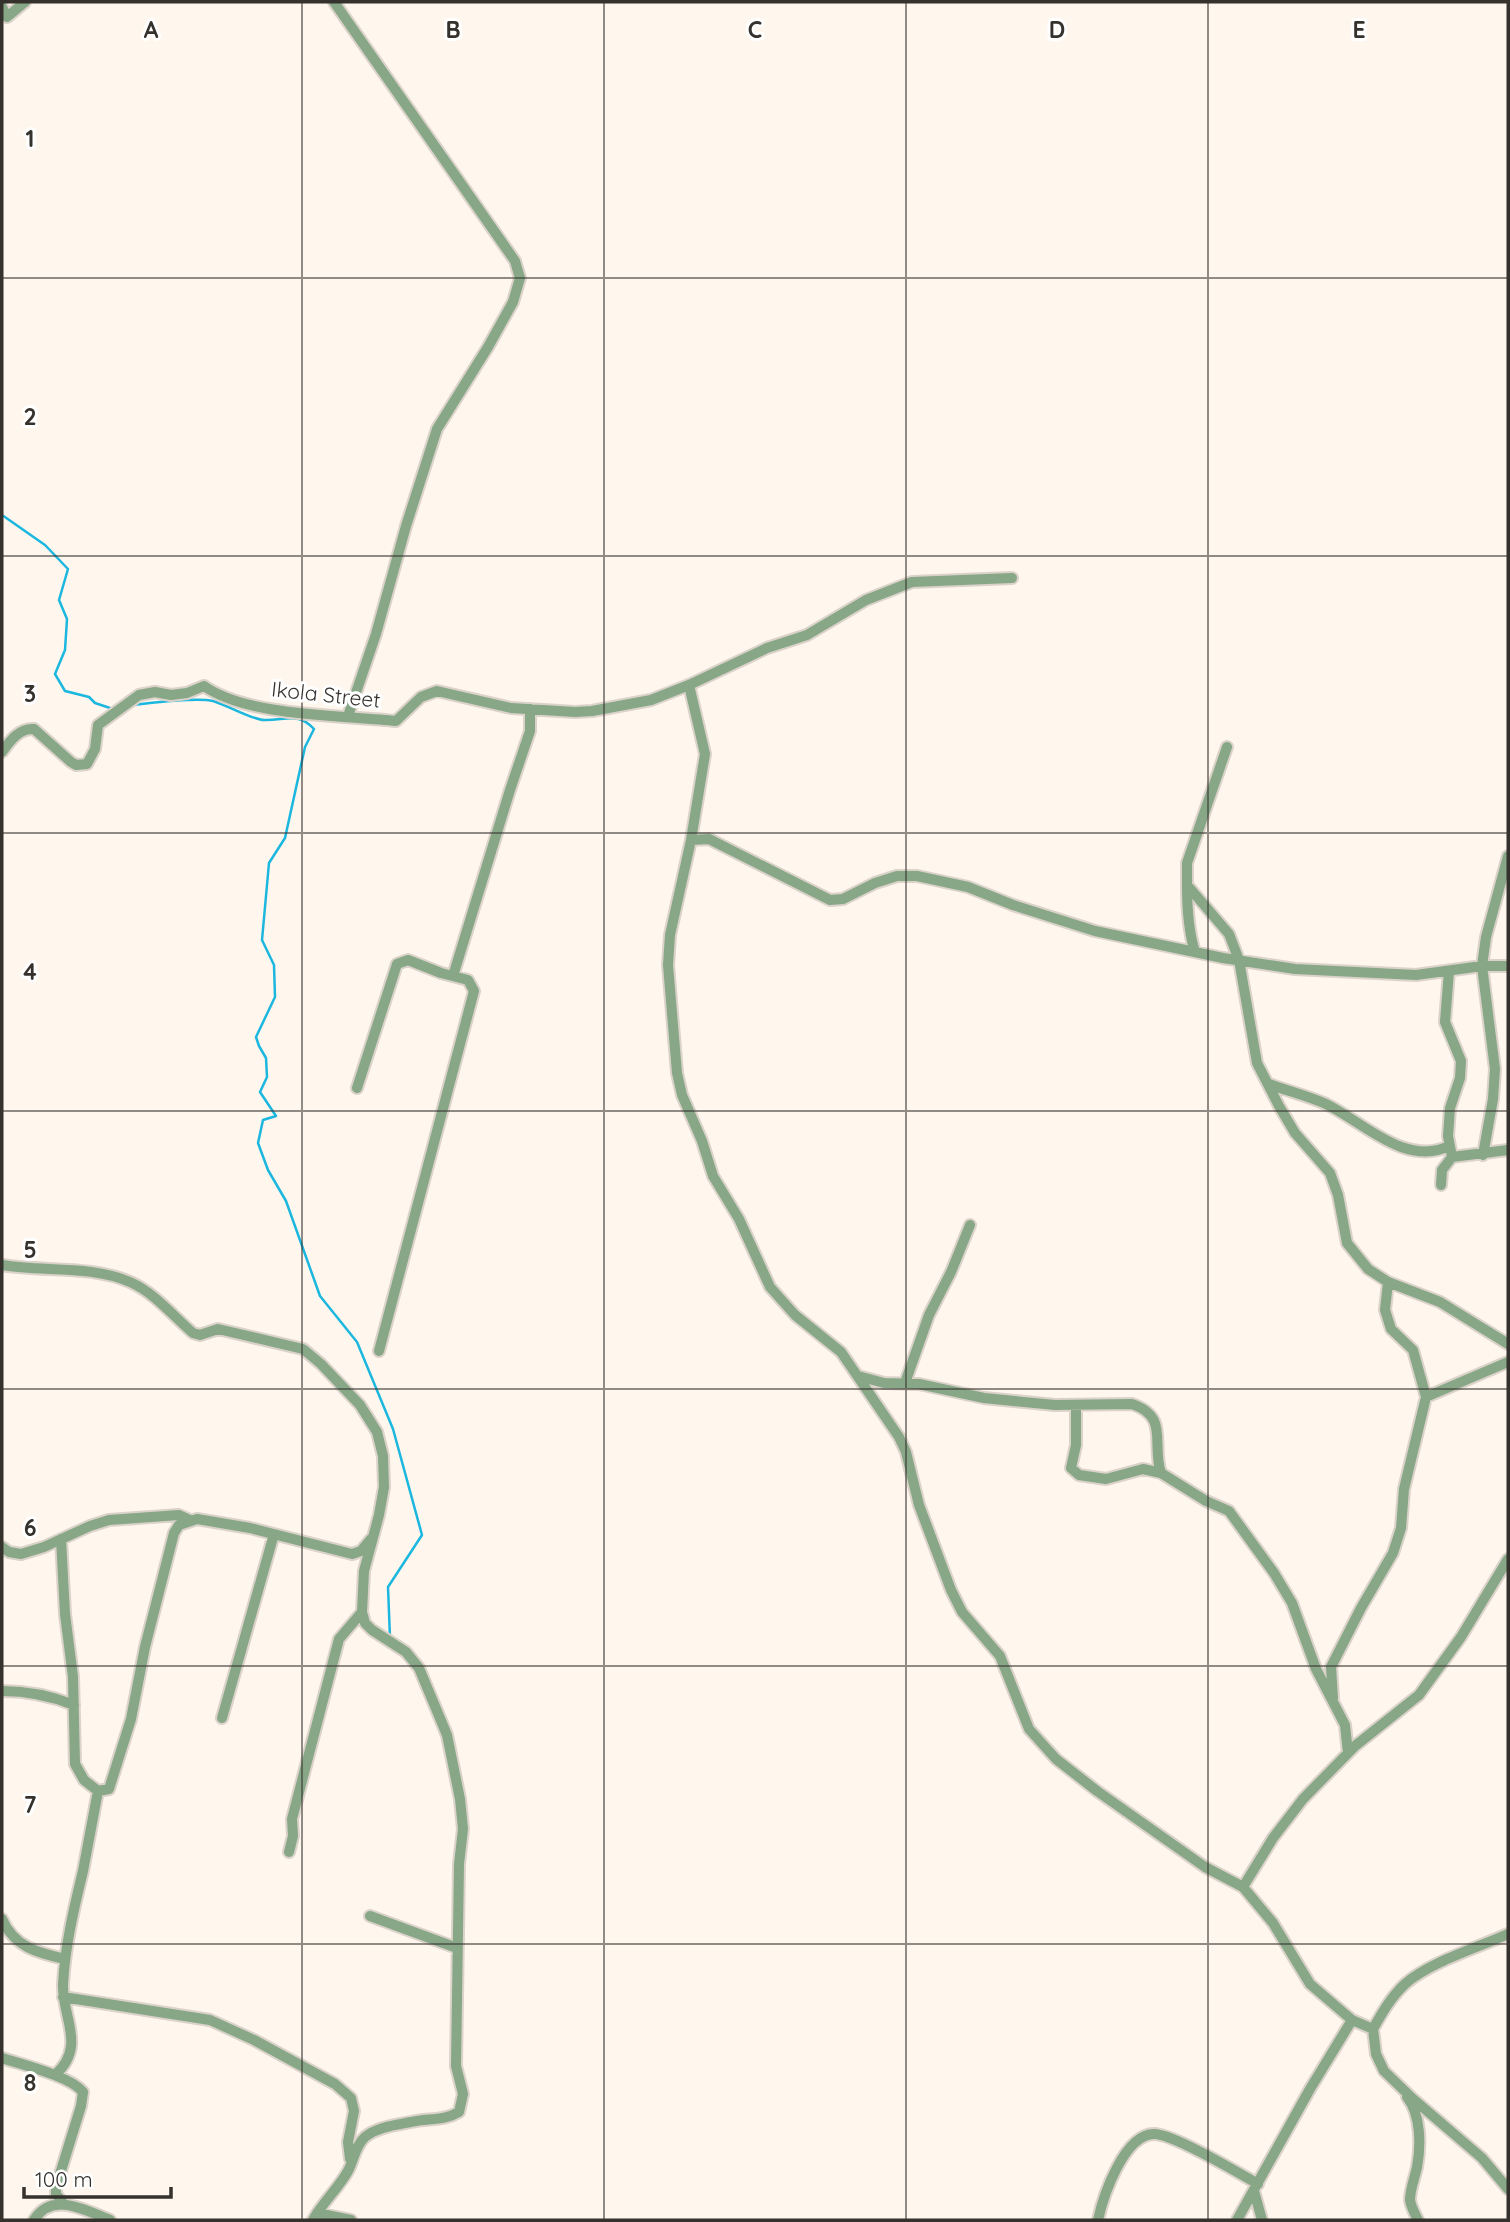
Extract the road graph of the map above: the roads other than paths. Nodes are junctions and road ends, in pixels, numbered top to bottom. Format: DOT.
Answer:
graph roads {
  1 [pos="25,2"];
  2 [pos="334,2"];
  3 [pos="2,7"];
  4 [pos="1012,578"];
  5 [pos="689,685"];
  6 [pos="530,709"];
  7 [pos="348,716"];
  8 [pos="1227,747"];
  9 [pos="2,752"];
  10 [pos="691,841"];
  11 [pos="1508,856"];
  12 [pos="1187,885"];
  13 [pos="1195,952"];
  14 [pos="1238,960"];
  15 [pos="1482,966"];
  16 [pos="1508,966"];
  17 [pos="1449,971"];
  18 [pos="453,976"];
  19 [pos="1269,1084"];
  20 [pos="357,1088"];
  21 [pos="1508,1150"];
  22 [pos="1451,1152"];
  23 [pos="1483,1155"];
  24 [pos="1441,1185"];
  25 [pos="970,1225"];
  26 [pos="2,1265"];
  27 [pos="1388,1282"];
  28 [pos="1508,1344"];
  29 [pos="379,1351"];
  30 [pos="1508,1362"];
  31 [pos="858,1376"];
  32 [pos="905,1383"];
  33 [pos="1426,1398"];
  34 [pos="1076,1405"];
  35 [pos="1161,1473"];
  36 [pos="190,1520"];
  37 [pos="274,1534"];
  38 [pos="373,1537"];
  39 [pos="61,1539"];
  40 [pos="2,1547"];
  41 [pos="1508,1559"];
  42 [pos="362,1612"];
  43 [pos="2,1691"];
  44 [pos="1333,1703"];
  45 [pos="74,1705"];
  46 [pos="222,1718"];
  47 [pos="1348,1753"];
  48 [pos="98,1791"];
  49 [pos="289,1852"];
  50 [pos="1243,1887"];
  51 [pos="370,1916"];
  52 [pos="2,1920"];
  53 [pos="1508,1934"];
  54 [pos="457,1948"];
  55 [pos="65,1959"];
  56 [pos="63,1997"];
  57 [pos="1352,2020"];
  58 [pos="1373,2029"];
  59 [pos="2,2059"];
  60 [pos="55,2075"];
  61 [pos="1399,2087"];
  62 [pos="351,2166"];
  63 [pos="1256,2187"];
  64 [pos="1508,2189"];
  65 [pos="63,2203"];
  66 [pos="315,2216"];
  67 [pos="34,2220"];
  68 [pos="110,2220"];
  69 [pos="351,2220"];
  70 [pos="1098,2220"];
  71 [pos="1237,2220"];
  72 [pos="1262,2220"];
  73 [pos="1418,2220"];
  1 -- 3 [label="street"];
  2 -- 7 [label="street"];
  4 -- 5 [label="street, Ikola Street"];
  5 -- 6 [label="street, Ikola Street"];
  5 -- 10 [label="street"];
  6 -- 7 [label="street, Ikola Street"];
  6 -- 18 [label="street"];
  7 -- 9 [label="street, Ikola Street"];
  8 -- 12 [label="street"];
  10 -- 13 [label="street"];
  10 -- 31 [label="street"];
  11 -- 15 [label="street"];
  12 -- 13 [label="street"];
  12 -- 14 [label="street"];
  13 -- 14 [label="street"];
  14 -- 17 [label="street"];
  14 -- 19 [label="street"];
  15 -- 16 [label="street"];
  15 -- 17 [label="street"];
  15 -- 23 [label="street"];
  17 -- 22 [label="street"];
  18 -- 20 [label="street"];
  18 -- 29 [label="street"];
  19 -- 22 [label="street"];
  19 -- 27 [label="street"];
  21 -- 23 [label="street"];
  22 -- 23 [label="street"];
  22 -- 24 [label="street"];
  25 -- 32 [label="street"];
  26 -- 38 [label="street"];
  27 -- 28 [label="street"];
  27 -- 33 [label="street"];
  30 -- 33 [label="street"];
  31 -- 32 [label="street"];
  31 -- 50 [label="street"];
  32 -- 34 [label="street"];
  33 -- 44 [label="street"];
  34 -- 35 [label="street"];
  34 -- 35 [label="street"];
  35 -- 44 [label="street"];
  36 -- 37 [label="street"];
  36 -- 39 [label="street"];
  36 -- 48 [label="street"];
  37 -- 38 [label="street"];
  37 -- 46 [label="street"];
  38 -- 42 [label="street"];
  39 -- 40 [label="street"];
  39 -- 45 [label="street"];
  41 -- 47 [label="street"];
  42 -- 49 [label="street"];
  42 -- 54 [label="street"];
  43 -- 45 [label="street"];
  44 -- 47 [label="street"];
  45 -- 48 [label="street"];
  47 -- 50 [label="street"];
  48 -- 55 [label="street"];
  50 -- 57 [label="street"];
  51 -- 54 [label="street"];
  52 -- 55 [label="street"];
  53 -- 58 [label="street"];
  54 -- 62 [label="street"];
  55 -- 56 [label="street"];
  56 -- 60 [label="street"];
  56 -- 62 [label="street"];
  57 -- 58 [label="street"];
  57 -- 63 [label="street"];
  58 -- 61 [label="street"];
  59 -- 60 [label="street"];
  60 -- 65 [label="street"];
  61 -- 64 [label="street"];
  61 -- 73 [label="street"];
  62 -- 66 [label="street"];
  63 -- 70 [label="street"];
  63 -- 71 [label="street"];
  63 -- 72 [label="street"];
  65 -- 67 [label="street"];
  65 -- 68 [label="street"];
  66 -- 69 [label="street"];
}
